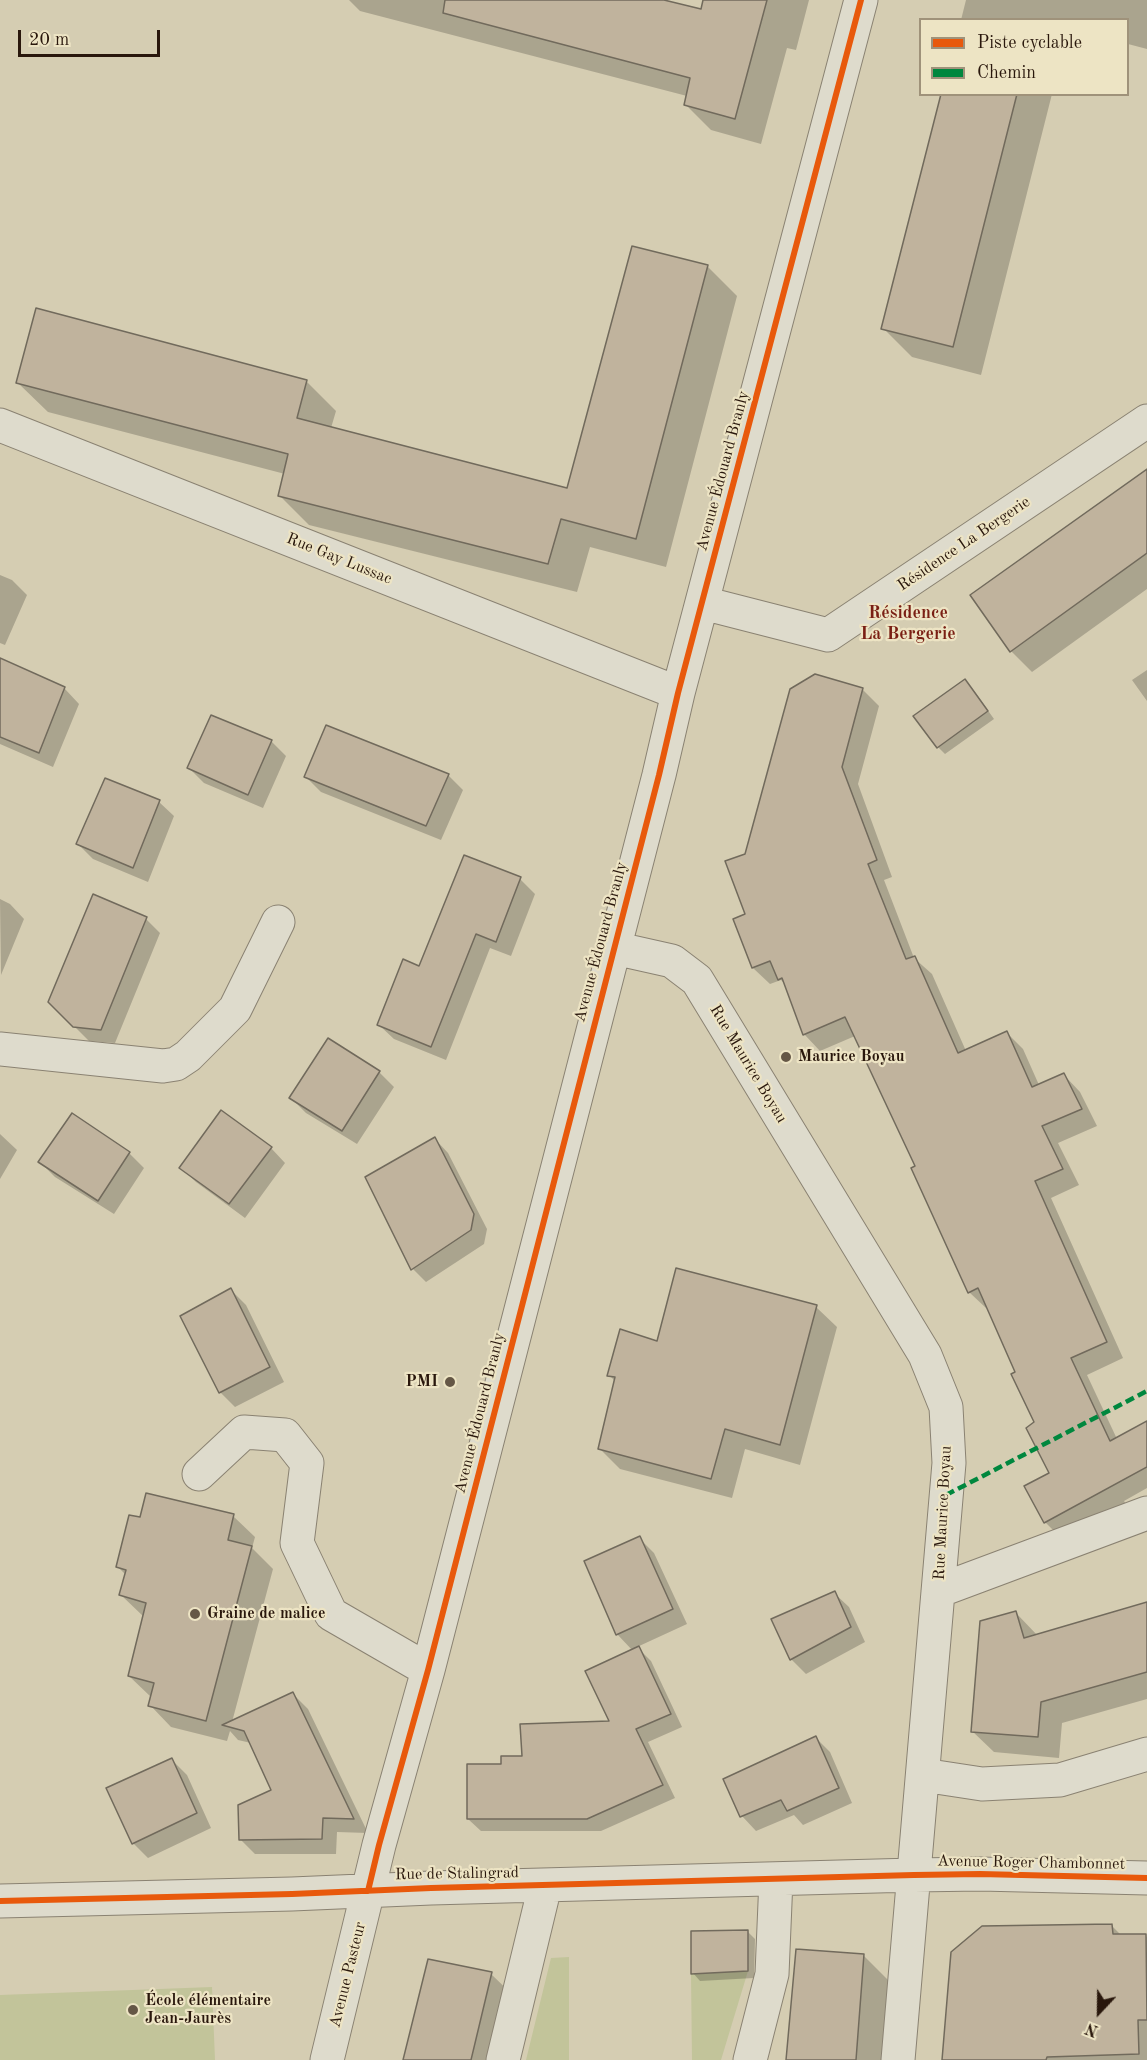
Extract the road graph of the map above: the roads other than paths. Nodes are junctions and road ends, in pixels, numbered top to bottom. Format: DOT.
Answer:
graph roads {
  1 [pos="861,0"];
  2 [pos="1147,421"];
  3 [pos="0,425"];
  4 [pos="703,603"];
  5 [pos="678,693"];
  6 [pos="278,922"];
  7 [pos="614,948"];
  8 [pos="0,1049"];
  9 [pos="199,1474"];
  10 [pos="1147,1513"];
  11 [pos="938,1591"];
  12 [pos="428,1670"];
  13 [pos="1147,1754"];
  14 [pos="923,1775"];
  15 [pos="914,1875"];
  16 [pos="1147,1878"];
  17 [pos="776,1879"];
  18 [pos="545,1886"];
  19 [pos="368,1891"];
  20 [pos="0,1900"];
  21 [pos="327,2060"];
  22 [pos="503,2060"];
  23 [pos="750,2060"];
  24 [pos="898,2060"];
  1 -- 4 [label="street, Avenue Édouard Branly"];
  2 -- 4 [label="street, Résidence La Bergerie"];
  3 -- 5 [label="street, Rue Gay Lussac"];
  4 -- 5 [label="street, Avenue Édouard Branly"];
  5 -- 7 [label="street, Avenue Édouard Branly"];
  6 -- 8 [label="street"];
  7 -- 11 [label="street, Rue Maurice Boyau"];
  7 -- 12 [label="street, Avenue Édouard Branly"];
  9 -- 12 [label="street"];
  10 -- 11 [label="street"];
  11 -- 14 [label="street, Rue Maurice Boyau"];
  12 -- 19 [label="street, Avenue Édouard Branly"];
  13 -- 14 [label="street"];
  14 -- 15 [label="street, Rue Maurice Boyau"];
  15 -- 16 [label="street, Avenue Roger Chambonnet"];
  15 -- 17 [label="street, Rue de Stalingrad"];
  15 -- 24 [label="street, Rue Maurice Boyau"];
  17 -- 18 [label="street, Rue de Stalingrad"];
  17 -- 23 [label="street"];
  18 -- 19 [label="street, Rue de Stalingrad"];
  18 -- 22 [label="street"];
  19 -- 20 [label="street, Rue de Stalingrad"];
  19 -- 21 [label="street, Avenue Pasteur"];
}
